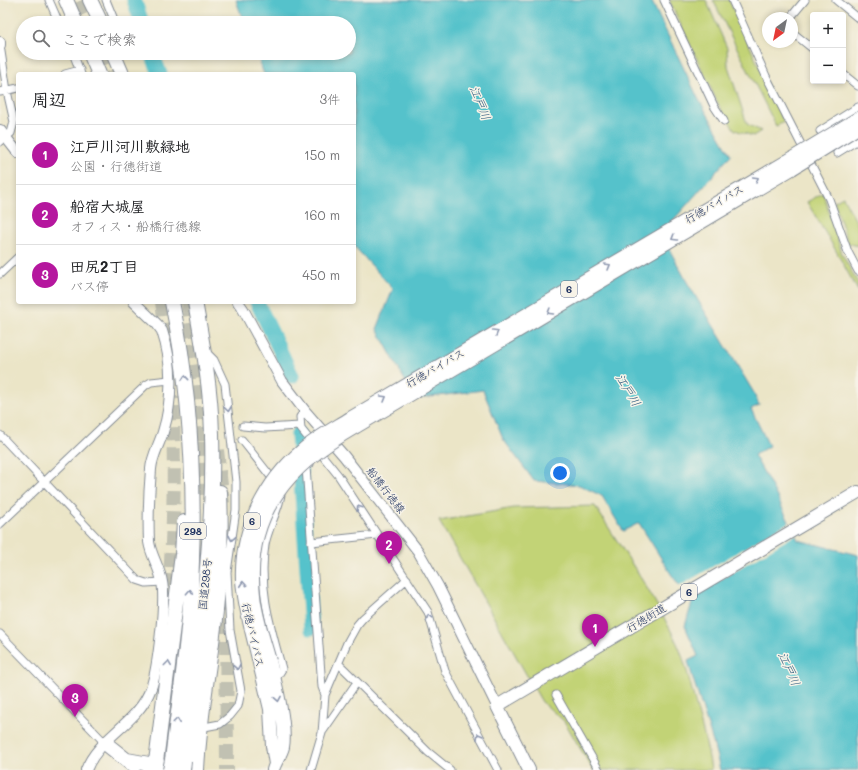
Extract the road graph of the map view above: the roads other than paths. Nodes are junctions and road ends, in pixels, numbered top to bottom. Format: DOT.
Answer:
graph roads {
  1 [pos="49,0"];
  2 [pos="66,0"];
  3 [pos="90,0"];
  4 [pos="106,0"];
  5 [pos="664,0"];
  6 [pos="732,0"];
  7 [pos="805,0"];
  8 [pos="836,0"];
  9 [pos="795,12"];
  10 [pos="56,16"];
  11 [pos="73,16"];
  12 [pos="97,16"];
  13 [pos="113,16"];
  14 [pos="858,18"];
  15 [pos="798,37"];
  16 [pos="0,44"];
  17 [pos="812,48"];
  18 [pos="75,60"];
  19 [pos="93,60"];
  20 [pos="117,60"];
  21 [pos="80,72"];
  22 [pos="98,72"];
  23 [pos="121,72"];
  24 [pos="846,76"];
  25 [pos="858,86"];
  26 [pos="16,89"];
  27 [pos="3,92"];
  28 [pos="858,107"];
  29 [pos="858,118"];
  30 [pos="724,121"];
  31 [pos="830,125"];
  32 [pos="858,128"];
  33 [pos="820,131"];
  34 [pos="2,137"];
  35 [pos="858,140"];
  36 [pos="16,151"];
  37 [pos="16,259"];
  38 [pos="858,271"];
  39 [pos="0,274"];
  40 [pos="139,304"];
  41 [pos="172,304"];
  42 [pos="195,304"];
  43 [pos="239,304"];
  44 [pos="203,350"];
  45 [pos="170,380"];
  46 [pos="187,397"];
  47 [pos="304,411"];
  48 [pos="244,426"];
  49 [pos="300,426"];
  50 [pos="212,432"];
  51 [pos="0,435"];
  52 [pos="242,440"];
  53 [pos="316,446"];
  54 [pos="323,454"];
  55 [pos="44,482"];
  56 [pos="278,485"];
  57 [pos="858,492"];
  58 [pos="0,524"];
  59 [pos="377,535"];
  60 [pos="311,542"];
  61 [pos="407,579"];
  62 [pos="162,582"];
  63 [pos="0,634"];
  64 [pos="264,662"];
  65 [pos="339,664"];
  66 [pos="275,680"];
  67 [pos="357,682"];
  68 [pos="325,695"];
  69 [pos="556,695"];
  70 [pos="497,706"];
  71 [pos="200,728"];
  72 [pos="160,731"];
  73 [pos="322,733"];
  74 [pos="105,743"];
  75 [pos="126,760"];
  76 [pos="179,766"];
  77 [pos="274,767"];
  78 [pos="156,768"];
  79 [pos="86,770"];
  80 [pos="141,770"];
  81 [pos="197,770"];
  82 [pos="311,770"];
  83 [pos="450,770"];
  84 [pos="498,770"];
  85 [pos="529,770"];
  86 [pos="600,770"];
  1 -- 10 [label="street"];
  2 -- 11 [label="highway"];
  3 -- 12 [label="highway"];
  4 -- 13 [label="street"];
  5 -- 30 [label="street"];
  6 -- 38 [label="street"];
  7 -- 9 [label="street"];
  8 -- 14 [label="street"];
  15 -- 17 [label="street"];
  16 -- 27 [label="street"];
  18 -- 21 [label="street"];
  19 -- 22 [label="highway"];
  20 -- 23 [label="highway"];
  24 -- 25 [label="street"];
  26 -- 27 [label="street"];
  27 -- 34 [label="street"];
  28 -- 31 [label="street"];
  64 -- 29 [label="main road, 行徳バイパス / 6, one-way, bridge"];
  31 -- 33 [label="street"];
  31 -- 35 [label="street"];
  32 -- 64 [label="main road, 行徳バイパス / 6, one-way, bridge"];
  34 -- 36 [label="main road"];
  37 -- 39 [label="street"];
  40 -- 45 [label="main road"];
  46 -- 41 [label="highway, 国道298号 / 298, one-way"];
  42 -- 44 [label="highway, 国道298号 / 298"];
  43 -- 47 [label="main road, 船橋行徳線"];
  44 -- 50 [label="highway, 国道298号 / 298"];
  44 -- 71 [label="street, one-way"];
  45 -- 55 [label="street"];
  45 -- 62 [label="main road"];
  72 -- 46 [label="highway, 298, one-way"];
  76 -- 46 [label="highway, 国道298号 / 298, one-way"];
  47 -- 49 [label="street"];
  47 -- 70 [label="main road, 船橋行徳線"];
  48 -- 49 [label="street"];
  49 -- 53 [label="street"];
  50 -- 71 [label="highway, 298"];
  50 -- 76 [label="highway, 国道298号 / 298"];
  51 -- 55 [label="street"];
  52 -- 56 [label="street"];
  53 -- 54 [label="street"];
  53 -- 56 [label="street"];
  59 -- 54 [label="street, one-way"];
  54 -- 60 [label="street"];
  55 -- 58 [label="street"];
  55 -- 62 [label="street"];
  56 -- 66 [label="street"];
  57 -- 70 [label="main road, 行徳街道 / 6"];
  59 -- 60 [label="street"];
  59 -- 61 [label="street"];
  60 -- 68 [label="street"];
  61 -- 65 [label="street"];
  84 -- 61 [label="street, one-way"];
  62 -- 74 [label="main road"];
  63 -- 74 [label="street"];
  64 -- 66 [label="main road, 行徳バイパス / 6"];
  64 -- 77 [label="main road, 行徳バイパス / 6"];
  65 -- 67 [label="street"];
  65 -- 68 [label="street"];
  66 -- 77 [label="main road, 行徳バイパス / 6, one-way"];
  67 -- 73 [label="street"];
  67 -- 83 [label="street"];
  68 -- 73 [label="street"];
  69 -- 86 [label="street"];
  70 -- 85 [label="main road"];
  71 -- 81 [label="highway, 298"];
  72 -- 75 [label="highway"];
  72 -- 78 [label="highway, 298"];
  73 -- 82 [label="street"];
  74 -- 75 [label="highway"];
  74 -- 79 [label="main road"];
  75 -- 78 [label="highway"];
  75 -- 80 [label="highway"];
  76 -- 78 [label="highway"];
}
